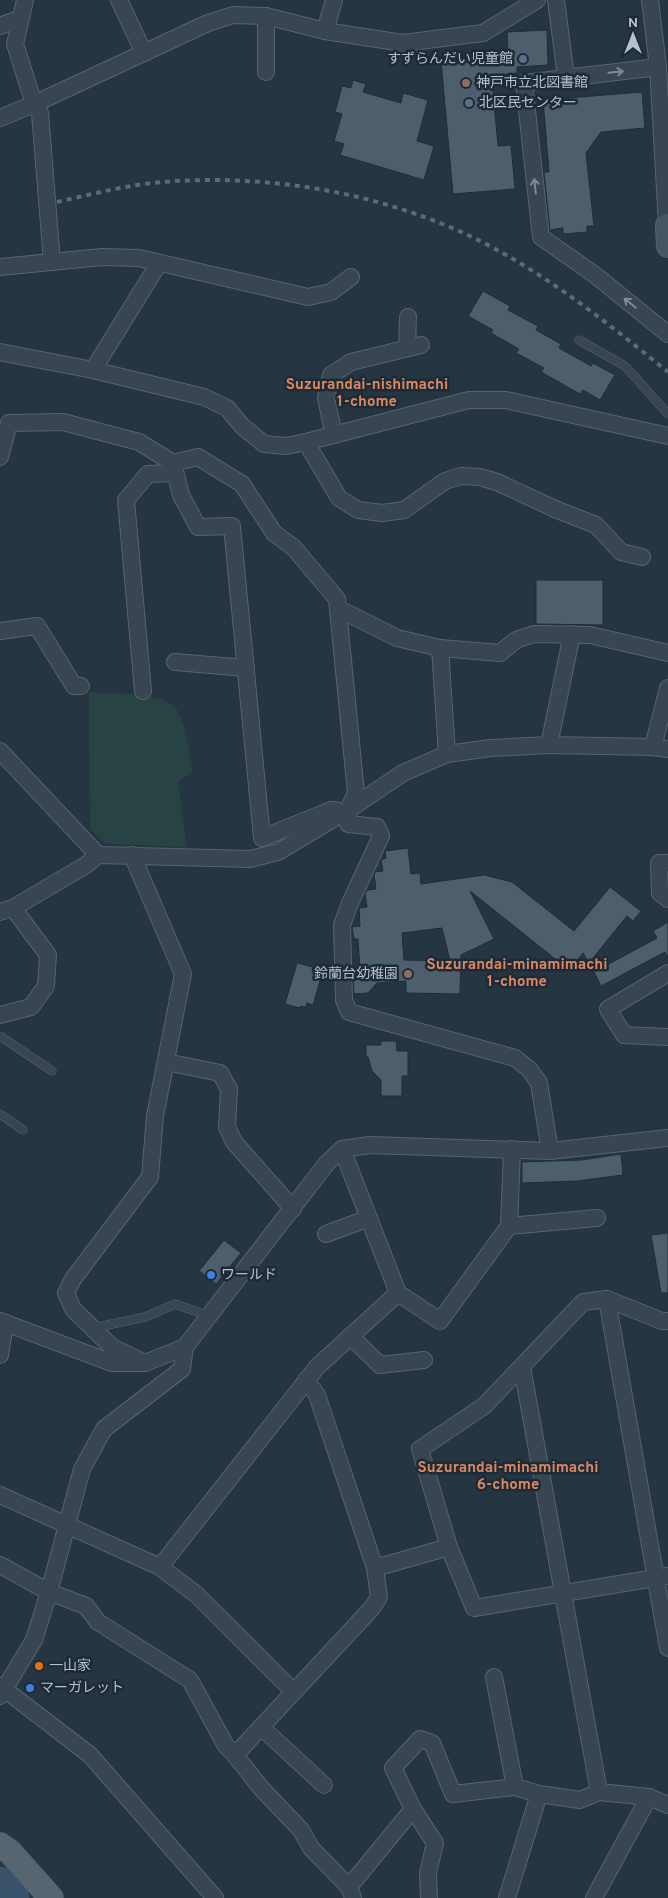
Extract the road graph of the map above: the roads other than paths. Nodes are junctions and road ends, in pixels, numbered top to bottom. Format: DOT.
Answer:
graph roads {
  1 [pos="25,0"];
  2 [pos="119,0"];
  3 [pos="334,0"];
  4 [pos="533,0"];
  5 [pos="556,0"];
  6 [pos="650,0"];
  7 [pos="230,8"];
  8 [pos="266,16"];
  9 [pos="21,18"];
  10 [pos="0,26"];
  11 [pos="325,31"];
  12 [pos="144,53"];
  13 [pos="658,67"];
  14 [pos="266,72"];
  15 [pos="566,77"];
  16 [pos="34,104"];
  17 [pos="0,118"];
  18 [pos="668,232"];
  19 [pos="52,262"];
  20 [pos="159,263"];
  21 [pos="0,266"];
  22 [pos="351,277"];
  23 [pos="408,317"];
  24 [pos="668,334"];
  25 [pos="579,340"];
  26 [pos="0,352"];
  27 [pos="93,370"];
  28 [pos="668,414"];
  29 [pos="334,435"];
  30 [pos="668,436"];
  31 [pos="306,442"];
  32 [pos="0,457"];
  33 [pos="174,468"];
  34 [pos="642,557"];
  35 [pos="339,609"];
  36 [pos="0,630"];
  37 [pos="572,634"];
  38 [pos="440,648"];
  39 [pos="668,653"];
  40 [pos="175,662"];
  41 [pos="246,668"];
  42 [pos="81,686"];
  43 [pos="668,688"];
  44 [pos="143,691"];
  45 [pos="549,746"];
  46 [pos="660,748"];
  47 [pos="0,751"];
  48 [pos="447,754"];
  49 [pos="348,810"];
  50 [pos="98,855"];
  51 [pos="132,855"];
  52 [pos="668,863"];
  53 [pos="668,899"];
  54 [pos="6,910"];
  55 [pos="668,973"];
  56 [pos="0,1015"];
  57 [pos="0,1036"];
  58 [pos="668,1037"];
  59 [pos="166,1062"];
  60 [pos="52,1071"];
  61 [pos="0,1114"];
  62 [pos="23,1130"];
  63 [pos="668,1138"];
  64 [pos="342,1149"];
  65 [pos="512,1149"];
  66 [pos="550,1151"];
  67 [pos="293,1209"];
  68 [pos="369,1218"];
  69 [pos="597,1218"];
  70 [pos="509,1226"];
  71 [pos="326,1234"];
  72 [pos="398,1293"];
  73 [pos="607,1299"];
  74 [pos="209,1316"];
  75 [pos="668,1321"];
  76 [pos="3,1322"];
  77 [pos="93,1328"];
  78 [pos="350,1336"];
  79 [pos="185,1347"];
  80 [pos="0,1355"];
  81 [pos="424,1360"];
  82 [pos="145,1363"];
  83 [pos="522,1367"];
  84 [pos="306,1380"];
  85 [pos="0,1496"];
  86 [pos="66,1525"];
  87 [pos="449,1547"];
  88 [pos="0,1565"];
  89 [pos="160,1567"];
  90 [pos="375,1568"];
  91 [pos="662,1576"];
  92 [pos="49,1592"];
  93 [pos="564,1593"];
  94 [pos="668,1648"];
  95 [pos="494,1677"];
  96 [pos="2,1690"];
  97 [pos="294,1692"];
  98 [pos="261,1726"];
  99 [pos="236,1755"];
  100 [pos="324,1785"];
  101 [pos="515,1787"];
  102 [pos="599,1792"];
  103 [pos="539,1794"];
  104 [pos="649,1797"];
  105 [pos="668,1805"];
  106 [pos="412,1809"];
  107 [pos="0,1844"];
  108 [pos="351,1892"];
  109 [pos="51,1898"];
  110 [pos="215,1898"];
  111 [pos="430,1898"];
  112 [pos="507,1898"];
  113 [pos="594,1898"];
  1 -- 9 [label="street"];
  2 -- 12 [label="street"];
  3 -- 11 [label="street"];
  4 -- 11 [label="street"];
  5 -- 15 [label="street"];
  6 -- 13 [label="street"];
  7 -- 8 [label="street"];
  7 -- 12 [label="street"];
  8 -- 11 [label="street"];
  8 -- 14 [label="street"];
  9 -- 10 [label="street"];
  9 -- 16 [label="street"];
  12 -- 16 [label="street"];
  15 -- 13 [label="street, one-way"];
  13 -- 18 [label="street"];
  24 -- 15 [label="street, one-way"];
  16 -- 17 [label="street"];
  16 -- 19 [label="street"];
  19 -- 20 [label="street"];
  19 -- 21 [label="street"];
  20 -- 22 [label="street"];
  20 -- 27 [label="street"];
  23 -- 29 [label="street"];
  25 -- 28 [label="lane"];
  26 -- 27 [label="street"];
  27 -- 31 [label="street"];
  29 -- 30 [label="street"];
  29 -- 31 [label="street"];
  31 -- 34 [label="street"];
  32 -- 33 [label="street"];
  33 -- 35 [label="street"];
  33 -- 41 [label="street"];
  33 -- 44 [label="street"];
  35 -- 38 [label="street"];
  35 -- 49 [label="street"];
  36 -- 42 [label="street"];
  37 -- 38 [label="street"];
  37 -- 39 [label="street"];
  37 -- 45 [label="street"];
  38 -- 48 [label="street"];
  40 -- 41 [label="street"];
  41 -- 49 [label="street"];
  43 -- 46 [label="street"];
  45 -- 46 [label="street"];
  45 -- 48 [label="street"];
  47 -- 50 [label="street"];
  48 -- 49 [label="street"];
  49 -- 51 [label="street"];
  49 -- 66 [label="street"];
  50 -- 51 [label="street"];
  50 -- 54 [label="street"];
  51 -- 59 [label="street"];
  52 -- 53 [label="street"];
  54 -- 56 [label="street"];
  55 -- 58 [label="street"];
  57 -- 60 [label="lane"];
  59 -- 67 [label="street"];
  59 -- 77 [label="street"];
  61 -- 62 [label="lane"];
  63 -- 66 [label="street"];
  64 -- 65 [label="street"];
  64 -- 67 [label="street"];
  64 -- 68 [label="street"];
  65 -- 66 [label="street"];
  65 -- 70 [label="street"];
  67 -- 74 [label="street"];
  68 -- 71 [label="street"];
  68 -- 72 [label="street"];
  69 -- 70 [label="street"];
  70 -- 72 [label="street"];
  72 -- 78 [label="street"];
  73 -- 75 [label="street"];
  73 -- 83 [label="street"];
  73 -- 91 [label="street"];
  74 -- 77 [label="lane"];
  74 -- 79 [label="street"];
  76 -- 80 [label="street"];
  76 -- 82 [label="street"];
  77 -- 82 [label="street"];
  78 -- 81 [label="street"];
  78 -- 84 [label="street"];
  79 -- 82 [label="street"];
  79 -- 86 [label="street"];
  83 -- 87 [label="street"];
  83 -- 93 [label="street"];
  84 -- 89 [label="street"];
  84 -- 90 [label="street"];
  85 -- 86 [label="street"];
  86 -- 89 [label="street"];
  86 -- 92 [label="street"];
  87 -- 90 [label="street"];
  87 -- 93 [label="street"];
  88 -- 92 [label="street"];
  89 -- 97 [label="street"];
  90 -- 97 [label="street"];
  91 -- 93 [label="street"];
  91 -- 94 [label="street"];
  92 -- 96 [label="street"];
  92 -- 99 [label="street"];
  93 -- 102 [label="street"];
  95 -- 101 [label="street"];
  96 -- 110 [label="street"];
  97 -- 98 [label="street"];
  98 -- 99 [label="street"];
  98 -- 100 [label="street"];
  99 -- 108 [label="street"];
  101 -- 103 [label="street"];
  101 -- 106 [label="street"];
  102 -- 103 [label="street"];
  102 -- 104 [label="street"];
  103 -- 112 [label="street"];
  104 -- 105 [label="street"];
  104 -- 113 [label="street"];
  106 -- 108 [label="street"];
  106 -- 111 [label="street"];
  107 -- 109 [label="main road"];
}
